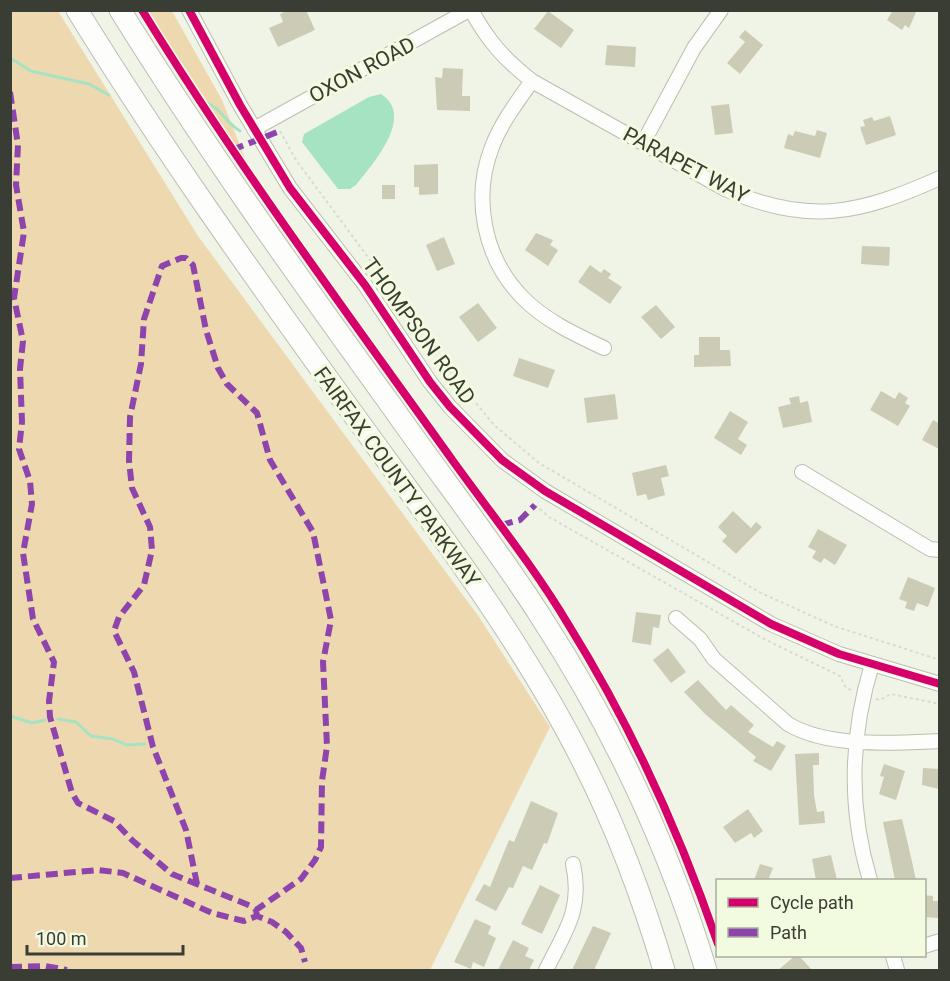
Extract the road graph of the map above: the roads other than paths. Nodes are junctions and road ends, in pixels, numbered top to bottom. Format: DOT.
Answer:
graph roads {
  1 [pos="77,10"];
  2 [pos="120,10"];
  3 [pos="189,10"];
  4 [pos="470,10"];
  5 [pos="722,10"];
  6 [pos="532,81"];
  7 [pos="254,129"];
  8 [pos="643,143"];
  9 [pos="939,178"];
  10 [pos="604,348"];
  11 [pos="802,472"];
  12 [pos="939,550"];
  13 [pos="676,618"];
  14 [pos="872,664"];
  15 [pos="939,684"];
  16 [pos="855,741"];
  17 [pos="939,741"];
  18 [pos="573,864"];
  19 [pos="870,879"];
  20 [pos="546,970"];
  21 [pos="664,970"];
  22 [pos="706,970"];
  1 -- 21 [label="highway, FAIRFAX COUNTY PARKWAY"];
  2 -- 22 [label="highway, FAIRFAX COUNTY PARKWAY"];
  3 -- 7 [label="street, THOMPSON ROAD"];
  4 -- 6 [label="street, PARAPET WAY"];
  4 -- 7 [label="street, OXON ROAD"];
  5 -- 8 [label="street"];
  6 -- 8 [label="street, PARAPET WAY"];
  6 -- 10 [label="street"];
  7 -- 14 [label="street, THOMPSON ROAD"];
  8 -- 9 [label="street, PARAPET WAY"];
  11 -- 12 [label="street"];
  13 -- 16 [label="street"];
  14 -- 15 [label="street, THOMPSON ROAD"];
  14 -- 16 [label="street"];
  16 -- 17 [label="street"];
  16 -- 19 [label="street"];
  18 -- 20 [label="street"];
}
